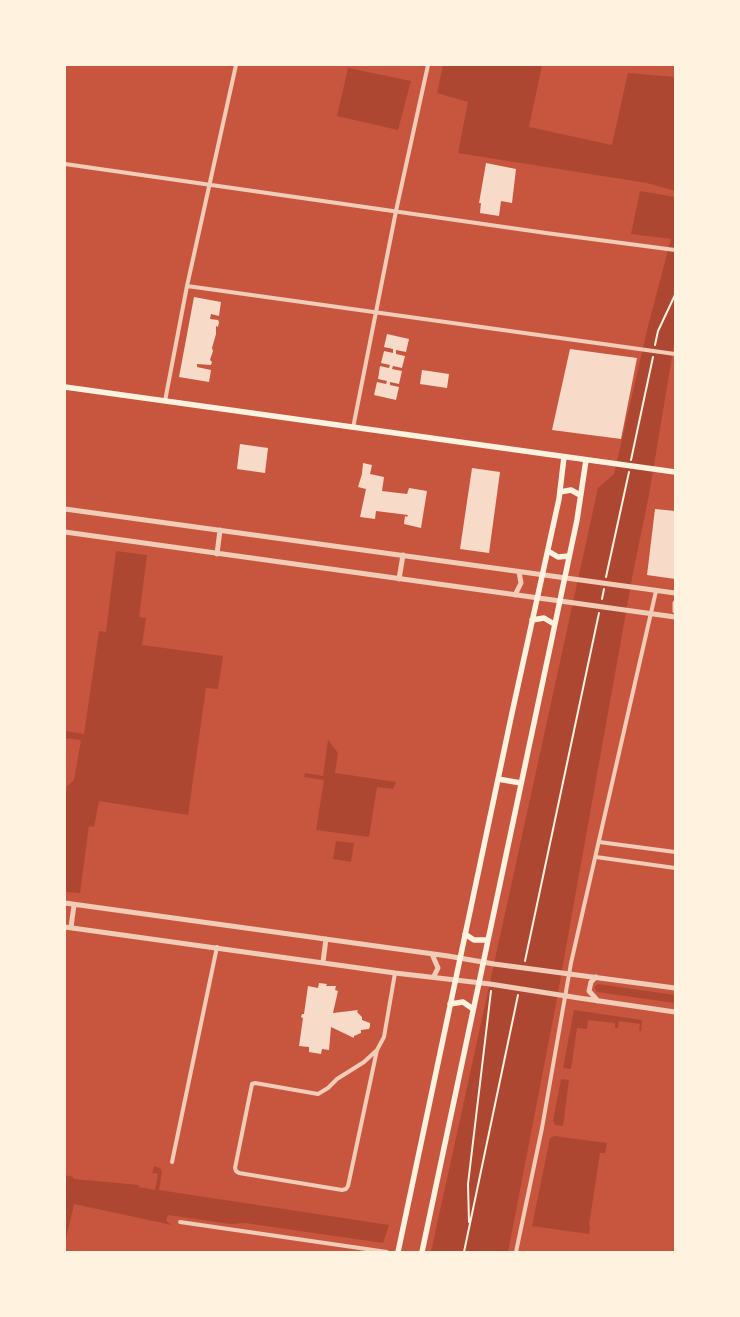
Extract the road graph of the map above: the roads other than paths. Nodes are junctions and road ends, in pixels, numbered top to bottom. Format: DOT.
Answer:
graph roads {
  1 [pos="236,65"];
  2 [pos="428,65"];
  3 [pos="65,164"];
  4 [pos="209,185"];
  5 [pos="396,212"];
  6 [pos="675,250"];
  7 [pos="187,286"];
  8 [pos="376,313"];
  9 [pos="675,354"];
  10 [pos="65,387"];
  11 [pos="165,401"];
  12 [pos="353,428"];
  13 [pos="564,457"];
  14 [pos="586,460"];
  15 [pos="675,472"];
  16 [pos="560,492"];
  17 [pos="580,494"];
  18 [pos="65,509"];
  19 [pos="220,530"];
  20 [pos="65,532"];
  21 [pos="548,551"];
  22 [pos="217,554"];
  23 [pos="403,556"];
  24 [pos="569,556"];
  25 [pos="519,572"];
  26 [pos="543,575"];
  27 [pos="564,578"];
  28 [pos="399,579"];
  29 [pos="656,591"];
  30 [pos="675,593"];
  31 [pos="515,595"];
  32 [pos="537,598"];
  33 [pos="559,601"];
  34 [pos="675,603"];
  35 [pos="675,611"];
  36 [pos="650,614"];
  37 [pos="675,617"];
  38 [pos="532,620"];
  39 [pos="554,624"];
  40 [pos="498,779"];
  41 [pos="521,784"];
  42 [pos="599,842"];
  43 [pos="675,852"];
  44 [pos="596,857"];
  45 [pos="675,868"];
  46 [pos="65,903"];
  47 [pos="74,904"];
  48 [pos="65,927"];
  49 [pos="71,928"];
  50 [pos="465,934"];
  51 [pos="326,939"];
  52 [pos="488,940"];
  53 [pos="217,947"];
  54 [pos="432,954"];
  55 [pos="459,958"];
  56 [pos="323,962"];
  57 [pos="483,962"];
  58 [pos="395,972"];
  59 [pos="569,974"];
  60 [pos="434,976"];
  61 [pos="596,977"];
  62 [pos="455,979"];
  63 [pos="478,982"];
  64 [pos="675,988"];
  65 [pos="566,996"];
  66 [pos="598,1001"];
  67 [pos="450,1004"];
  68 [pos="473,1009"];
  69 [pos="675,1012"];
  70 [pos="376,1050"];
  71 [pos="172,1162"];
  72 [pos="180,1222"];
  73 [pos="387,1252"];
  74 [pos="398,1252"];
  75 [pos="422,1252"];
  76 [pos="516,1252"];
  1 -- 4 [label="street"];
  2 -- 5 [label="street"];
  3 -- 4 [label="street"];
  4 -- 5 [label="street"];
  4 -- 7 [label="street"];
  5 -- 6 [label="street"];
  5 -- 8 [label="street"];
  7 -- 8 [label="street"];
  7 -- 11 [label="street"];
  8 -- 9 [label="street"];
  8 -- 12 [label="street"];
  10 -- 11 [label="main road"];
  11 -- 12 [label="main road"];
  12 -- 13 [label="main road"];
  13 -- 14 [label="main road"];
  13 -- 16 [label="main road"];
  14 -- 15 [label="main road"];
  14 -- 17 [label="main road"];
  16 -- 17 [label="main road"];
  16 -- 21 [label="main road"];
  17 -- 24 [label="main road"];
  18 -- 19 [label="street"];
  19 -- 22 [label="street"];
  19 -- 23 [label="street"];
  20 -- 22 [label="street"];
  21 -- 24 [label="main road"];
  21 -- 26 [label="main road"];
  22 -- 28 [label="street"];
  23 -- 25 [label="street"];
  23 -- 28 [label="street"];
  24 -- 27 [label="main road"];
  25 -- 26 [label="street"];
  25 -- 31 [label="street"];
  26 -- 27 [label="street"];
  26 -- 32 [label="main road"];
  27 -- 29 [label="street"];
  27 -- 33 [label="main road"];
  28 -- 31 [label="street"];
  29 -- 30 [label="street"];
  29 -- 36 [label="street"];
  31 -- 32 [label="street"];
  32 -- 33 [label="street"];
  32 -- 38 [label="main road"];
  33 -- 36 [label="street"];
  33 -- 39 [label="main road"];
  34 -- 35 [label="street"];
  36 -- 37 [label="street"];
  36 -- 42 [label="street"];
  38 -- 39 [label="main road"];
  38 -- 40 [label="main road"];
  39 -- 41 [label="main road"];
  40 -- 41 [label="main road"];
  40 -- 50 [label="main road"];
  41 -- 52 [label="main road"];
  42 -- 43 [label="street"];
  42 -- 44 [label="street"];
  44 -- 45 [label="street"];
  44 -- 59 [label="street"];
  46 -- 47 [label="street"];
  47 -- 49 [label="street"];
  47 -- 51 [label="street"];
  48 -- 49 [label="street"];
  49 -- 53 [label="street"];
  50 -- 52 [label="main road"];
  50 -- 55 [label="main road"];
  51 -- 54 [label="street"];
  51 -- 56 [label="street"];
  52 -- 57 [label="main road"];
  53 -- 56 [label="street"];
  53 -- 71 [label="street"];
  54 -- 55 [label="street"];
  54 -- 60 [label="street"];
  55 -- 57 [label="street"];
  55 -- 62 [label="main road"];
  56 -- 58 [label="street"];
  57 -- 59 [label="street"];
  57 -- 63 [label="main road"];
  58 -- 60 [label="street"];
  58 -- 70 [label="street"];
  59 -- 61 [label="street"];
  59 -- 65 [label="street"];
  60 -- 62 [label="street"];
  61 -- 64 [label="street"];
  61 -- 66 [label="street"];
  62 -- 63 [label="street"];
  62 -- 67 [label="main road"];
  63 -- 65 [label="street"];
  63 -- 68 [label="main road"];
  65 -- 66 [label="street"];
  65 -- 76 [label="street"];
  66 -- 69 [label="street"];
  67 -- 68 [label="main road"];
  67 -- 74 [label="main road"];
  68 -- 75 [label="main road"];
  70 -- 70 [label="street"];
  72 -- 73 [label="street"];
}
